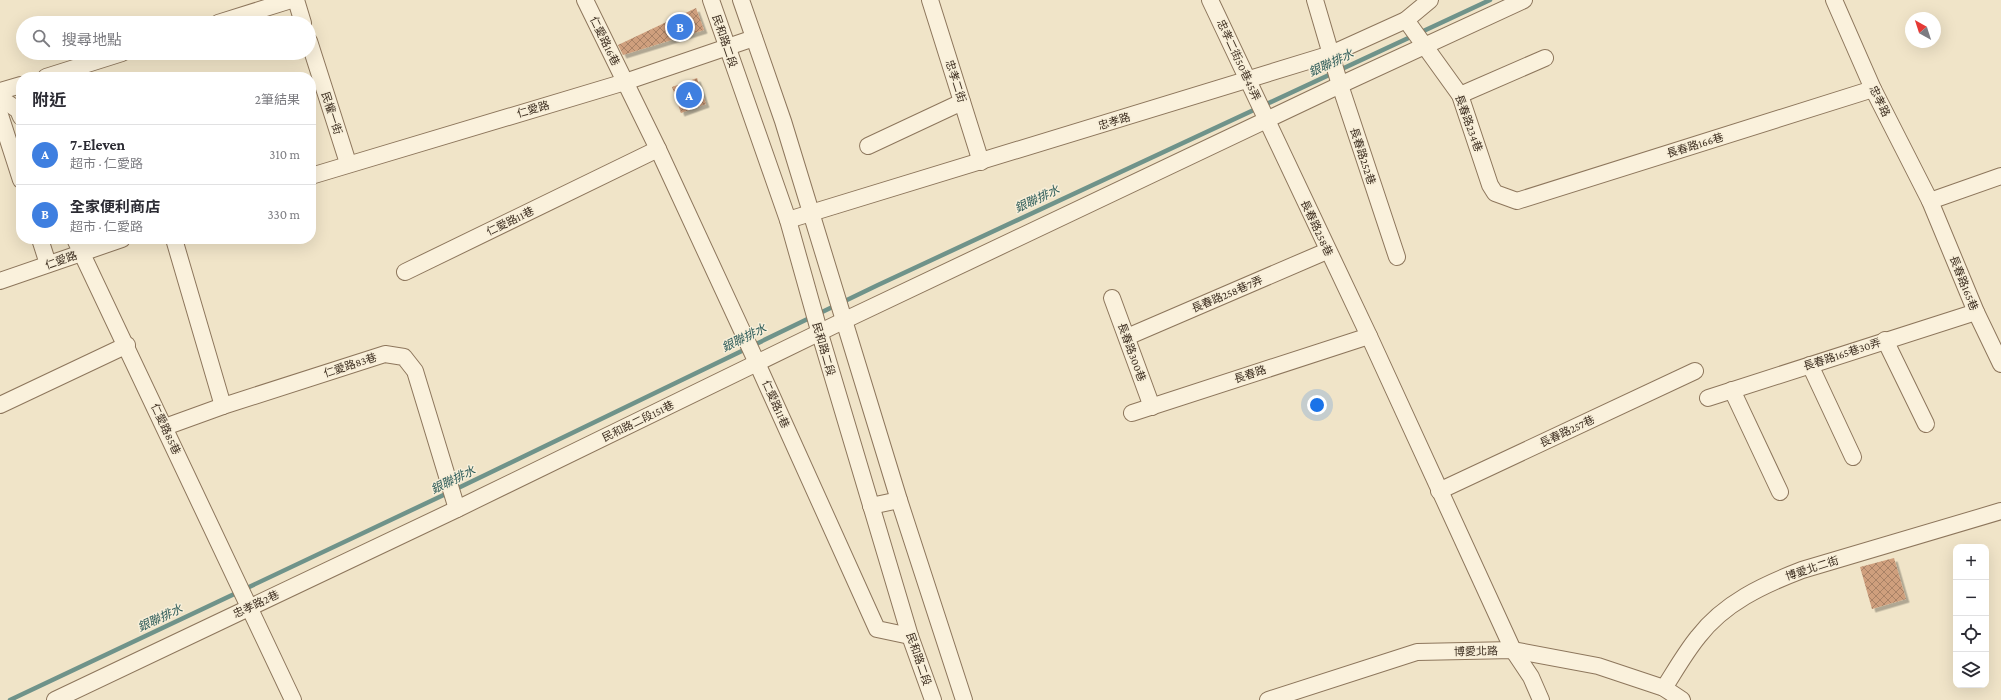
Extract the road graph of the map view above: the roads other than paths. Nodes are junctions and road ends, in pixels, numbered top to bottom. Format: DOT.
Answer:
graph roads {
  1 [pos="291,0"];
  2 [pos="296,0"];
  3 [pos="585,0"];
  4 [pos="711,0"];
  5 [pos="741,0"];
  6 [pos="930,0"];
  7 [pos="1210,0"];
  8 [pos="1314,0"];
  9 [pos="1430,0"];
  10 [pos="1524,0"];
  11 [pos="1834,0"];
  12 [pos="240,16"];
  13 [pos="301,16"];
  14 [pos="1406,20"];
  15 [pos="754,38"];
  16 [pos="1425,46"];
  17 [pos="726,47"];
  18 [pos="1331,54"];
  19 [pos="1545,58"];
  20 [pos="100,60"];
  21 [pos="315,60"];
  22 [pos="62,72"];
  23 [pos="1248,80"];
  24 [pos="625,82"];
  25 [pos="1340,85"];
  26 [pos="16,86"];
  27 [pos="1873,89"];
  28 [pos="0,91"];
  29 [pos="1460,95"];
  30 [pos="0,98"];
  31 [pos="962,102"];
  32 [pos="16,109"];
  33 [pos="0,115"];
  34 [pos="1268,120"];
  35 [pos="868,146"];
  36 [pos="658,148"];
  37 [pos="981,162"];
  38 [pos="348,163"];
  39 [pos="16,165"];
  40 [pos="316,174"];
  41 [pos="2001,176"];
  42 [pos="1517,201"];
  43 [pos="1930,201"];
  44 [pos="811,213"];
  45 [pos="788,220"];
  46 [pos="42,244"];
  47 [pos="91,244"];
  48 [pos="175,244"];
  49 [pos="78,246"];
  50 [pos="1327,251"];
  51 [pos="1397,257"];
  52 [pos="48,264"];
  53 [pos="405,272"];
  54 [pos="0,281"];
  55 [pos="1112,298"];
  56 [pos="1976,312"];
  57 [pos="843,321"];
  58 [pos="820,334"];
  59 [pos="1368,336"];
  60 [pos="1128,337"];
  61 [pos="1885,340"];
  62 [pos="127,345"];
  63 [pos="758,363"];
  64 [pos="2001,364"];
  65 [pos="1810,365"];
  66 [pos="1695,371"];
  67 [pos="1732,390"];
  68 [pos="1708,398"];
  69 [pos="0,404"];
  70 [pos="223,406"];
  71 [pos="1152,407"];
  72 [pos="1132,413"];
  73 [pos="1926,424"];
  74 [pos="165,427"];
  75 [pos="1853,457"];
  76 [pos="1439,491"];
  77 [pos="1780,492"];
  78 [pos="899,500"];
  79 [pos="456,505"];
  80 [pos="871,506"];
  81 [pos="2001,511"];
  82 [pos="248,603"];
  83 [pos="910,636"];
  84 [pos="1513,650"];
  85 [pos="1664,688"];
  86 [pos="55,700"];
  87 [pos="293,700"];
  88 [pos="933,700"];
  89 [pos="964,700"];
  90 [pos="1268,700"];
  91 [pos="1542,700"];
  92 [pos="1682,700"];
  1 -- 12 [label="street"];
  2 -- 13 [label="street"];
  3 -- 24 [label="street, 仁愛路16巷"];
  4 -- 17 [label="street, 民和路二段"];
  5 -- 15 [label="street"];
  6 -- 31 [label="street, 忠孝二街"];
  7 -- 23 [label="street, 忠孝二街50巷45弄"];
  8 -- 18 [label="street, 長春路252巷"];
  9 -- 14 [label="street, 忠孝路"];
  10 -- 16 [label="street, 民和路二段151巷"];
  11 -- 27 [label="street, 忠孝路"];
  14 -- 16 [label="street, 長春路234巷"];
  14 -- 18 [label="street, 忠孝路"];
  15 -- 17 [label="street, 仁愛路"];
  15 -- 44 [label="street"];
  16 -- 25 [label="street, 民和路二段151巷"];
  16 -- 29 [label="street, 長春路234巷"];
  17 -- 24 [label="street, 仁愛路"];
  17 -- 45 [label="street, 民和路二段"];
  18 -- 23 [label="street, 忠孝路"];
  18 -- 25 [label="street, 長春路252巷"];
  19 -- 29 [label="street"];
  20 -- 22 [label="street"];
  21 -- 38 [label="street, 民權一街"];
  23 -- 34 [label="street, 忠孝二街50巷45弄"];
  23 -- 37 [label="street, 忠孝路"];
  24 -- 36 [label="street, 仁愛路11巷"];
  24 -- 38 [label="street, 仁愛路"];
  25 -- 34 [label="street, 民和路二段151巷"];
  25 -- 51 [label="street, 長春路252巷"];
  26 -- 28 [label="street"];
  27 -- 42 [label="street, 長春路166巷"];
  27 -- 43 [label="street, 忠孝路"];
  29 -- 42 [label="street, 長春路234巷"];
  30 -- 32 [label="street"];
  31 -- 35 [label="street"];
  31 -- 37 [label="street, 忠孝二街"];
  33 -- 39 [label="street"];
  34 -- 50 [label="street, 長春路258巷"];
  34 -- 57 [label="street, 民和路二段151巷"];
  36 -- 53 [label="street, 仁愛路11巷"];
  36 -- 63 [label="street, 仁愛路11巷"];
  37 -- 44 [label="street, 忠孝路"];
  38 -- 40 [label="street, 仁愛路"];
  41 -- 43 [label="street"];
  43 -- 56 [label="street, 長春路165巷"];
  44 -- 45 [label="street, 忠孝路"];
  44 -- 57 [label="street"];
  45 -- 58 [label="street, 民和路二段"];
  46 -- 52 [label="street"];
  47 -- 49 [label="street, 仁愛路"];
  48 -- 70 [label="street"];
  49 -- 52 [label="street, 仁愛路"];
  49 -- 62 [label="street, 仁愛路85巷"];
  50 -- 59 [label="street, 長春路258巷"];
  50 -- 60 [label="street, 長春路258巷7弄"];
  52 -- 54 [label="street, 仁愛路"];
  55 -- 60 [label="street, 長春路300巷"];
  56 -- 61 [label="street, 長春路165巷30弄"];
  56 -- 64 [label="street, 長春路165巷"];
  57 -- 58 [label="street, 民和路二段151巷"];
  57 -- 78 [label="street"];
  58 -- 63 [label="street, 民和路二段151巷"];
  58 -- 80 [label="street, 民和路二段"];
  59 -- 71 [label="street, 長春路"];
  59 -- 76 [label="street"];
  60 -- 71 [label="street, 長春路300巷"];
  61 -- 65 [label="street, 長春路165巷30弄"];
  61 -- 73 [label="street"];
  62 -- 69 [label="street"];
  62 -- 74 [label="street, 仁愛路85巷"];
  63 -- 79 [label="street, 民和路二段151巷"];
  63 -- 83 [label="street, 仁愛路11巷"];
  65 -- 67 [label="street, 長春路165巷30弄"];
  65 -- 75 [label="street"];
  66 -- 76 [label="street, 長春路257巷"];
  67 -- 68 [label="street, 長春路165巷30弄"];
  67 -- 77 [label="street"];
  70 -- 74 [label="street, 仁愛路83巷"];
  70 -- 79 [label="street, 仁愛路83巷"];
  71 -- 72 [label="street, 長春路"];
  74 -- 82 [label="street, 仁愛路85巷"];
  76 -- 84 [label="street"];
  78 -- 80 [label="street"];
  78 -- 89 [label="street"];
  79 -- 82 [label="street, 忠孝路2巷"];
  80 -- 83 [label="street, 民和路二段"];
  81 -- 85 [label="street, 博愛北二街"];
  82 -- 86 [label="street, 忠孝路2巷"];
  82 -- 87 [label="street, 仁愛路85巷"];
  83 -- 88 [label="street, 民和路二段"];
  84 -- 85 [label="street, 博愛北路"];
  84 -- 90 [label="street, 博愛北路"];
  84 -- 91 [label="street"];
  85 -- 92 [label="street, 博愛北路"];
}
